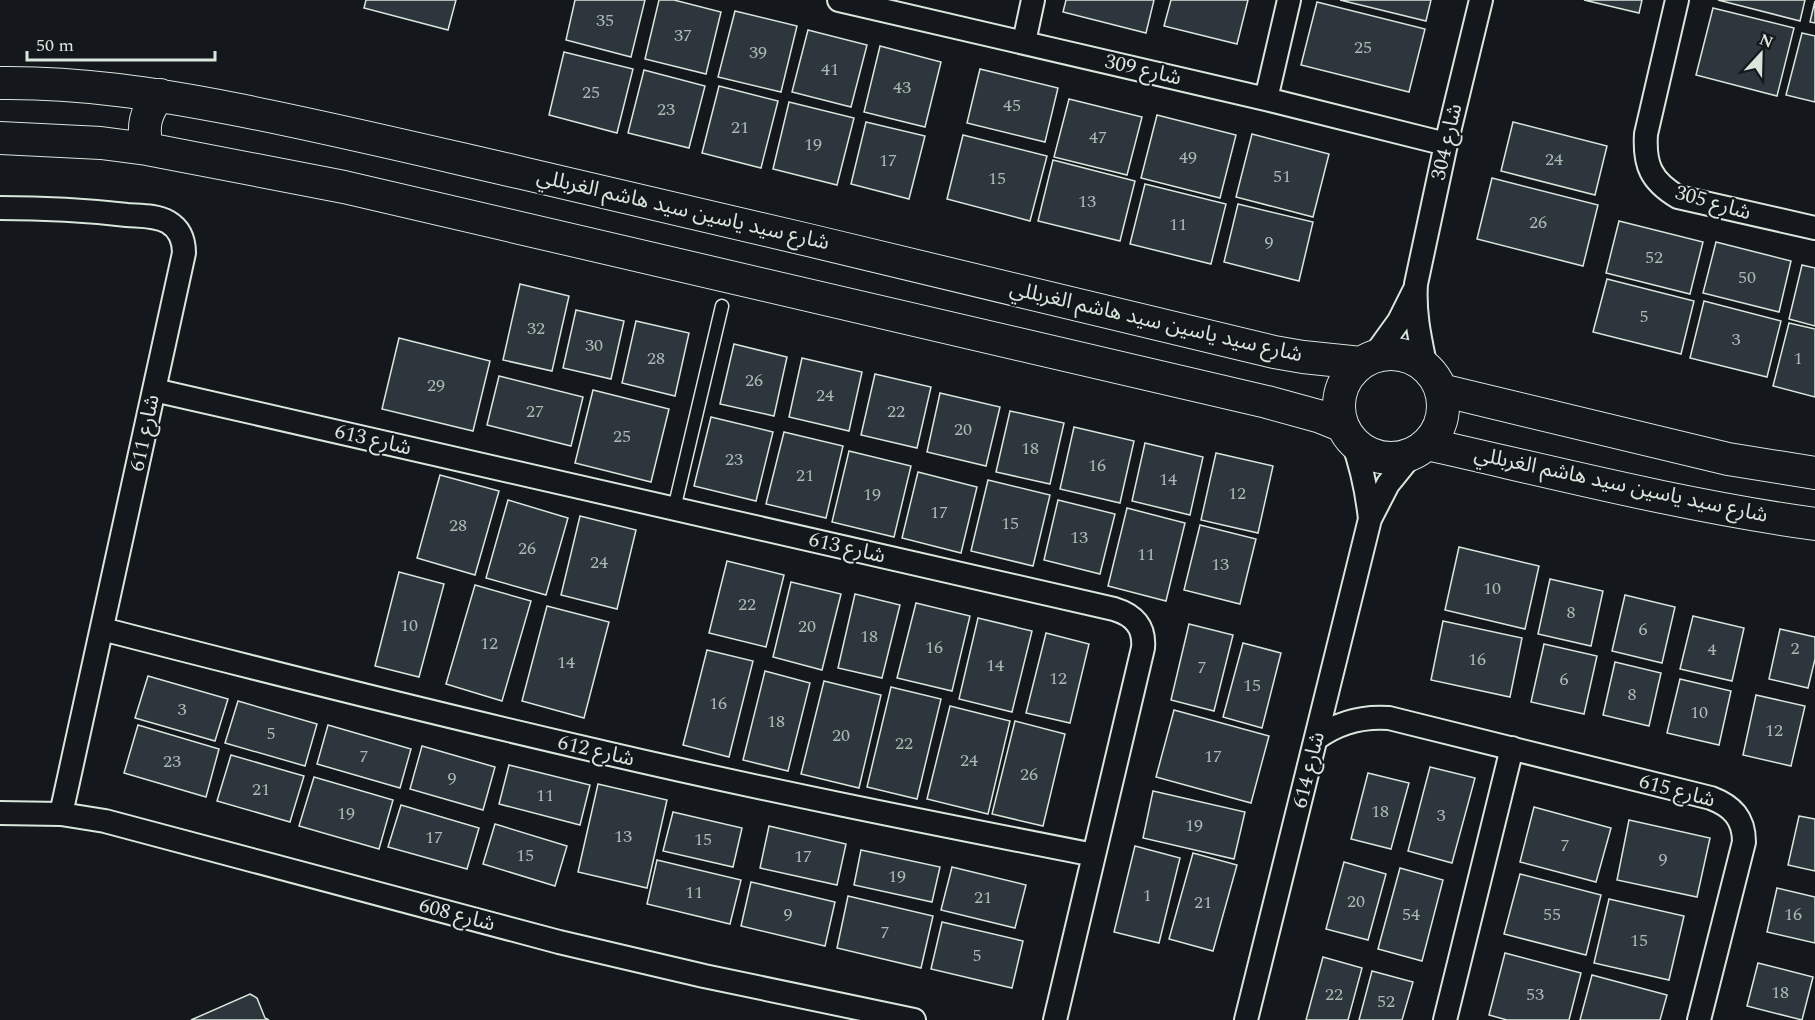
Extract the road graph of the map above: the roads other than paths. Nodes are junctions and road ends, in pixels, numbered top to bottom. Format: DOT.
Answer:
graph roads {
  1 [pos="839,0"];
  2 [pos="1033,0"];
  3 [pos="1289,0"];
  4 [pos="1481,0"];
  5 [pos="1677,0"];
  6 [pos="1024,42"];
  7 [pos="0,83"];
  8 [pos="160,95"];
  9 [pos="1266,99"];
  10 [pos="0,138"];
  11 [pos="1446,144"];
  12 [pos="147,149"];
  13 [pos="0,208"];
  14 [pos="1815,228"];
  15 [pos="1416,284"];
  16 [pos="722,306"];
  17 [pos="1367,360"];
  18 [pos="1433,379"];
  19 [pos="154,390"];
  20 [pos="1347,433"];
  21 [pos="1420,448"];
  22 [pos="1815,473"];
  23 [pos="674,509"];
  24 [pos="1370,519"];
  25 [pos="1815,524"];
  26 [pos="102,629"];
  27 [pos="1317,738"];
  28 [pos="1512,748"];
  29 [pos="0,813"];
  30 [pos="61,814"];
  31 [pos="1094,855"];
  32 [pos="914,1020"];
  33 [pos="1055,1020"];
  34 [pos="1246,1020"];
  35 [pos="1445,1020"];
  36 [pos="1699,1020"];
  1 -- 6 [label="street, شارع 309"];
  2 -- 6 [label="street"];
  3 -- 9 [label="street"];
  4 -- 11 [label="street, شارع 304"];
  5 -- 14 [label="street, شارع 305"];
  6 -- 9 [label="street, شارع 309"];
  7 -- 8 [label="street, شارع سيد ياسين سيد هاشم الغربللي"];
  8 -- 12 [label="street"];
  8 -- 17 [label="street, شارع سيد ياسين سيد هاشم الغربللي"];
  9 -- 11 [label="street, شارع 309"];
  10 -- 12 [label="street"];
  11 -- 15 [label="street, شارع 304"];
  12 -- 20 [label="street"];
  13 -- 19 [label="street, شارع 611"];
  15 -- 17 [label="street, شارع 304"];
  15 -- 18 [label="street, شارع 304"];
  16 -- 23 [label="lane"];
  17 -- 18 [label="street"];
  17 -- 20 [label="street"];
  18 -- 21 [label="street"];
  18 -- 22 [label="street"];
  19 -- 23 [label="street, شارع 613"];
  19 -- 26 [label="street, شارع 611"];
  20 -- 21 [label="street"];
  20 -- 24 [label="street, شارع 614"];
  21 -- 24 [label="street, شارع 614"];
  21 -- 25 [label="street, شارع سيد ياسين سيد هاشم الغربللي"];
  23 -- 31 [label="street, شارع 613"];
  24 -- 27 [label="street, شارع 614"];
  26 -- 30 [label="street, شارع 611"];
  26 -- 31 [label="street, شارع 612"];
  27 -- 28 [label="street, شارع 615"];
  27 -- 34 [label="street, شارع 614"];
  28 -- 35 [label="street"];
  28 -- 36 [label="street, شارع 615"];
  29 -- 30 [label="street, شارع 608"];
  30 -- 32 [label="street, شارع 608"];
  31 -- 33 [label="street, شارع 613"];
}
